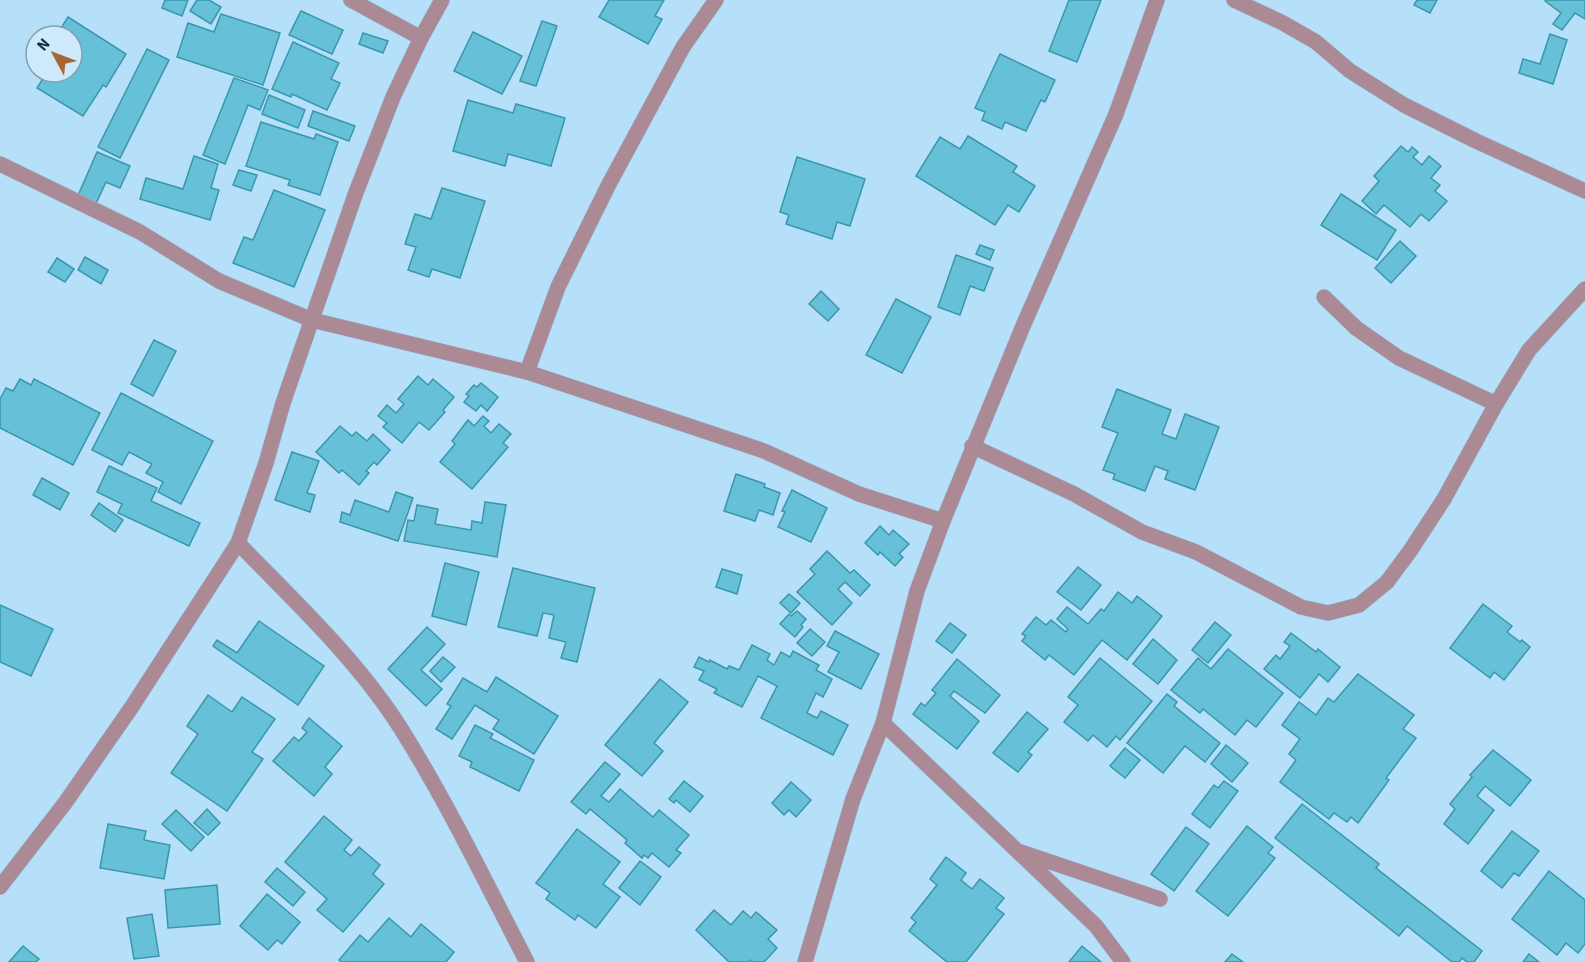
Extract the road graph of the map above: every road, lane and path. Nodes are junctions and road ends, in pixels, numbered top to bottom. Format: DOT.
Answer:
graph roads {
  1 [pos="351,0"];
  2 [pos="442,0"];
  3 [pos="716,0"];
  4 [pos="1157,0"];
  5 [pos="1234,0"];
  6 [pos="421,38"];
  7 [pos="0,164"];
  8 [pos="1585,191"];
  9 [pos="1585,289"];
  10 [pos="1324,297"];
  11 [pos="312,320"];
  12 [pos="527,372"];
  13 [pos="1496,404"];
  14 [pos="972,446"];
  15 [pos="942,521"];
  16 [pos="238,543"];
  17 [pos="883,723"];
  18 [pos="1018,851"];
  19 [pos="0,887"];
  20 [pos="1160,899"];
  21 [pos="527,962"];
  22 [pos="805,962"];
  23 [pos="1123,962"];
  1 -- 6 [label="street"];
  2 -- 6 [label="street"];
  3 -- 12 [label="street"];
  4 -- 14 [label="street"];
  5 -- 8 [label="street"];
  6 -- 11 [label="street"];
  7 -- 11 [label="street"];
  9 -- 13 [label="street"];
  10 -- 13 [label="street"];
  11 -- 12 [label="street"];
  11 -- 16 [label="street"];
  12 -- 15 [label="street"];
  13 -- 14 [label="street"];
  14 -- 15 [label="street"];
  15 -- 17 [label="street"];
  16 -- 19 [label="street"];
  16 -- 21 [label="street"];
  17 -- 18 [label="street"];
  17 -- 22 [label="street"];
  18 -- 20 [label="street"];
  18 -- 23 [label="street"];
}
